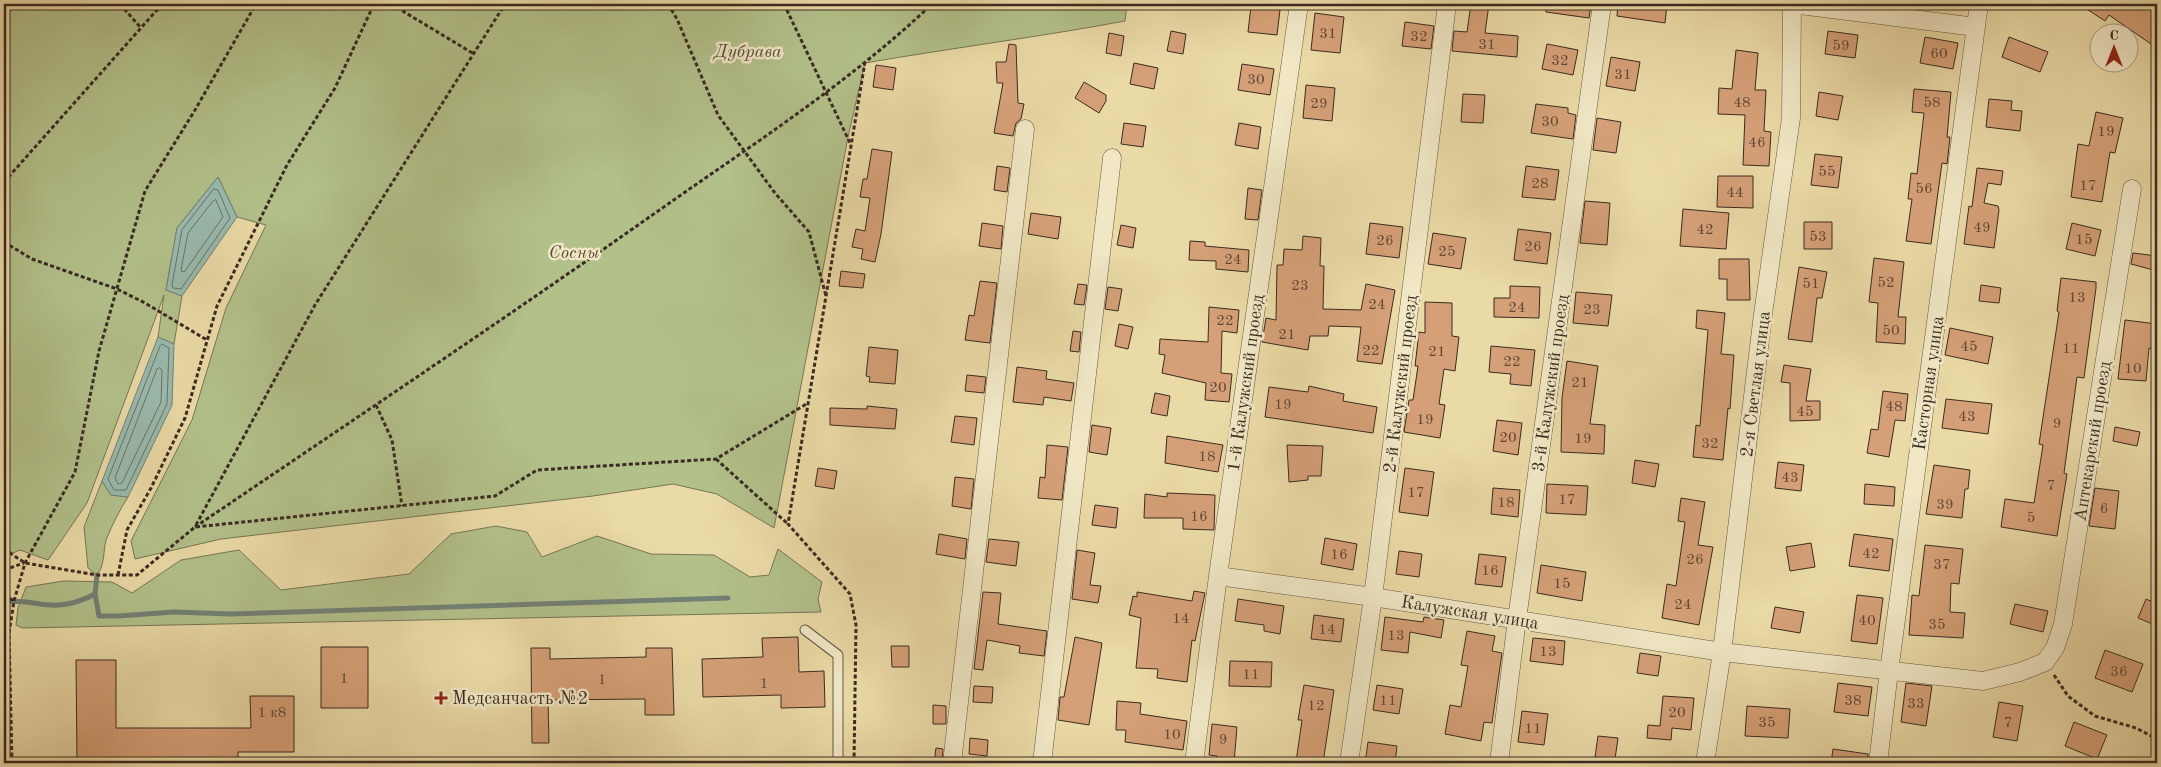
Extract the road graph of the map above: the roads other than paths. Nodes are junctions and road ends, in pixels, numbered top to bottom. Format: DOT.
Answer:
graph roads {
  1 [pos="1300,4"];
  2 [pos="1447,4"];
  3 [pos="1602,4"];
  4 [pos="1792,4"];
  5 [pos="1979,4"];
  6 [pos="1976,27"];
  7 [pos="1025,129"];
  8 [pos="1112,158"];
  9 [pos="2132,189"];
  10 [pos="1218,576"];
  11 [pos="1373,597"];
  12 [pos="1517,619"];
  13 [pos="805,630"];
  14 [pos="1722,652"];
  15 [pos="1889,671"];
  16 [pos="2020,672"];
  17 [pos="838,763"];
  18 [pos="952,763"];
  19 [pos="1042,763"];
  20 [pos="1194,763"];
  21 [pos="1349,763"];
  22 [pos="1499,763"];
  23 [pos="1705,763"];
  24 [pos="1878,763"];
  1 -- 10 [label="street, 1-й Калужский проезд"];
  2 -- 11 [label="street, 2-й Калужский проезд"];
  3 -- 12 [label="street, 3-й Калужский проезд"];
  4 -- 6 [label="street"];
  4 -- 14 [label="street, 2-я Светлая улица"];
  5 -- 6 [label="street, Касторная улица"];
  6 -- 15 [label="street, Касторная улица"];
  7 -- 18 [label="street"];
  8 -- 19 [label="street"];
  9 -- 16 [label="street, Аптекарский проезд"];
  10 -- 11 [label="street, Калужская улица"];
  10 -- 20 [label="street, 1-й Калужский проезд"];
  11 -- 12 [label="street, Калужская улица"];
  11 -- 21 [label="street, 2-й Калужский проезд"];
  12 -- 14 [label="street, Калужская улица"];
  12 -- 22 [label="street, 3-й Калужский проезд"];
  13 -- 17 [label="lane"];
  14 -- 15 [label="street, Калужская улица"];
  14 -- 23 [label="street, 2-я Светлая улица"];
  15 -- 16 [label="street, Калужская улица"];
  15 -- 24 [label="street, Касторная улица"];
}
